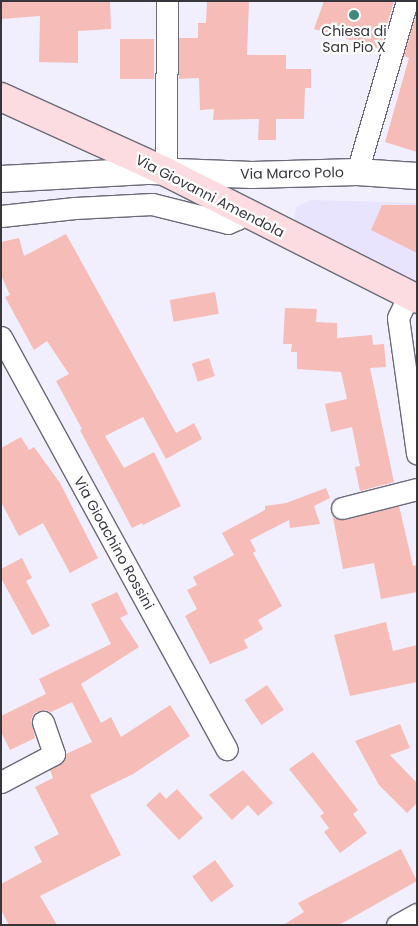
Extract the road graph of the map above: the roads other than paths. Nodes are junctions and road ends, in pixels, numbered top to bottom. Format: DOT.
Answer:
graph roads {
  1 [pos="167,1"];
  2 [pos="410,4"];
  3 [pos="1,97"];
  4 [pos="166,172"];
  5 [pos="358,172"];
  6 [pos="417,176"];
  7 [pos="1,178"];
  8 [pos="242,212"];
  9 [pos="1,216"];
  10 [pos="413,297"];
  11 [pos="1,336"];
  12 [pos="417,454"];
  13 [pos="417,489"];
  14 [pos="342,508"];
  15 [pos="43,722"];
  16 [pos="227,749"];
  17 [pos="1,782"];
  18 [pos="417,914"];
  19 [pos="397,925"];
  1 -- 4 [label="street"];
  2 -- 5 [label="street"];
  3 -- 4 [label="main road, Via Giovanni Amendola"];
  4 -- 5 [label="street, Via Marco Polo"];
  4 -- 7 [label="street, Via Marco Polo"];
  4 -- 8 [label="main road, Via Giovanni Amendola"];
  5 -- 6 [label="street, Via Marco Polo"];
  8 -- 9 [label="street"];
  8 -- 10 [label="main road, Via Giovanni Amendola"];
  10 -- 12 [label="street"];
  11 -- 16 [label="street, Via Gioachino Rossini"];
  13 -- 14 [label="street"];
  15 -- 17 [label="street"];
  18 -- 19 [label="street"];
}
